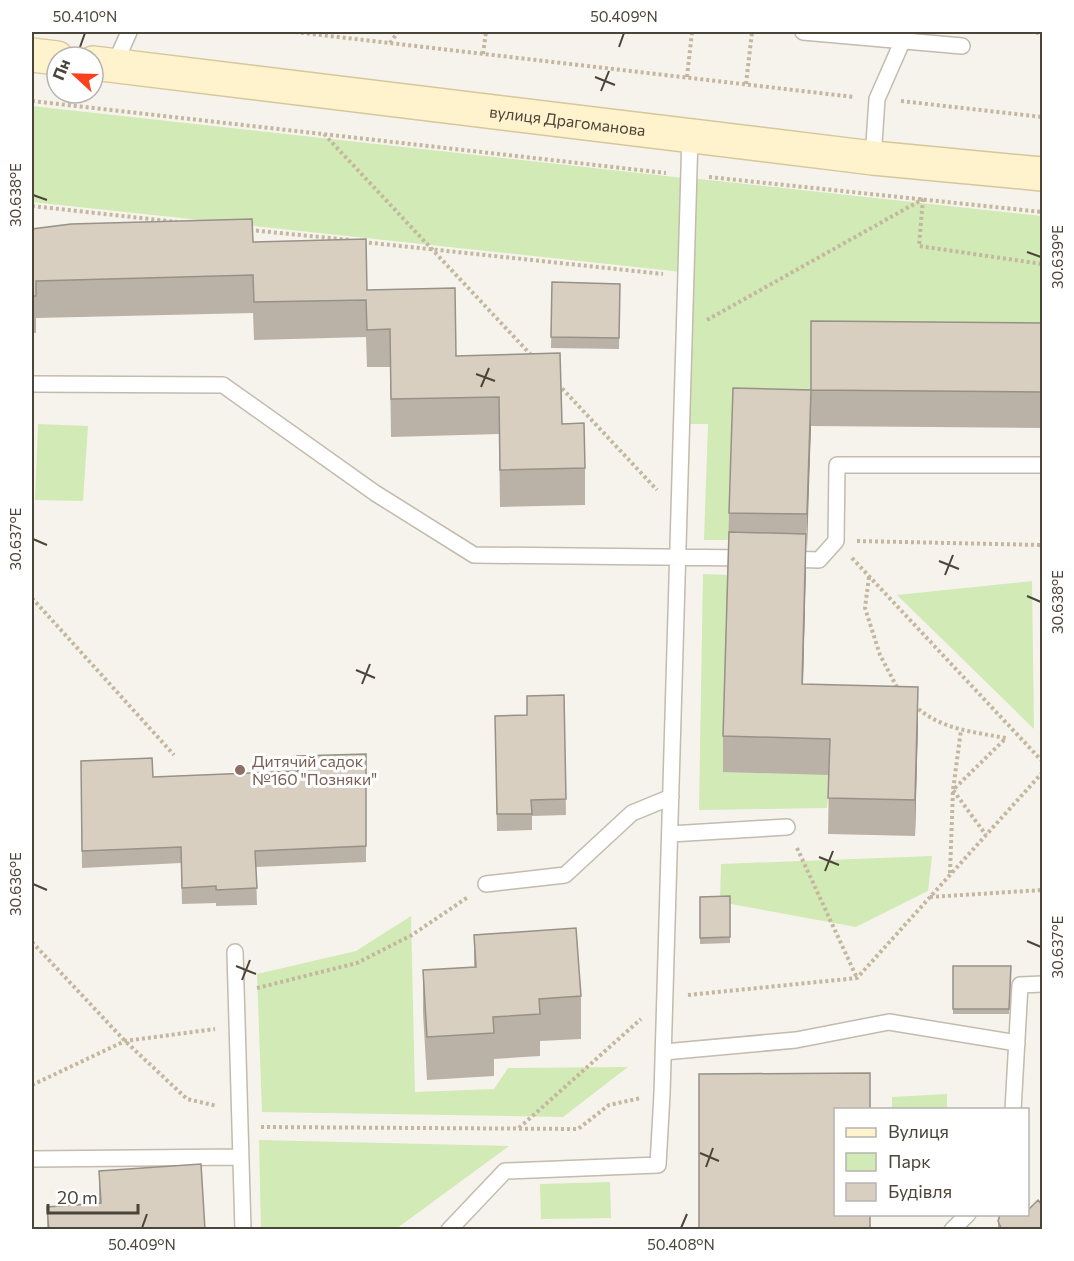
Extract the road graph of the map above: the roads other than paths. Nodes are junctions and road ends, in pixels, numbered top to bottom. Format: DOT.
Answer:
graph roads {
  1 [pos="129,32"];
  2 [pos="803,32"];
  3 [pos="905,36"];
  4 [pos="962,46"];
  5 [pos="105,64"];
  6 [pos="105,65"];
  7 [pos="690,135"];
  8 [pos="873,158"];
  9 [pos="1042,174"];
  10 [pos="32,384"];
  11 [pos="1042,465"];
  12 [pos="677,556"];
  13 [pos="671,797"];
  14 [pos="787,827"];
  15 [pos="670,834"];
  16 [pos="486,884"];
  17 [pos="235,952"];
  18 [pos="1042,984"];
  19 [pos="1017,1043"];
  20 [pos="664,1052"];
  21 [pos="1012,1108"];
  22 [pos="240,1157"];
  23 [pos="32,1159"];
  24 [pos="967,1216"];
  25 [pos="243,1230"];
  26 [pos="449,1230"];
  27 [pos="952,1230"];
  1 -- 5 [label="lane"];
  2 -- 3 [label="lane"];
  3 -- 4 [label="lane"];
  3 -- 8 [label="lane"];
  6 -- 7 [label="street, вулиця Драгоманова"];
  7 -- 8 [label="street, вулиця Драгоманова"];
  7 -- 12 [label="lane"];
  8 -- 9 [label="street, вулиця Драгоманова"];
  10 -- 12 [label="lane"];
  11 -- 12 [label="lane"];
  12 -- 13 [label="lane"];
  13 -- 15 [label="lane"];
  13 -- 16 [label="lane"];
  14 -- 15 [label="lane"];
  15 -- 20 [label="lane"];
  17 -- 22 [label="lane"];
  18 -- 19 [label="lane"];
  19 -- 20 [label="lane"];
  19 -- 21 [label="lane"];
  20 -- 26 [label="lane"];
  22 -- 23 [label="lane"];
  22 -- 25 [label="lane"];
  24 -- 27 [label="lane"];
}
